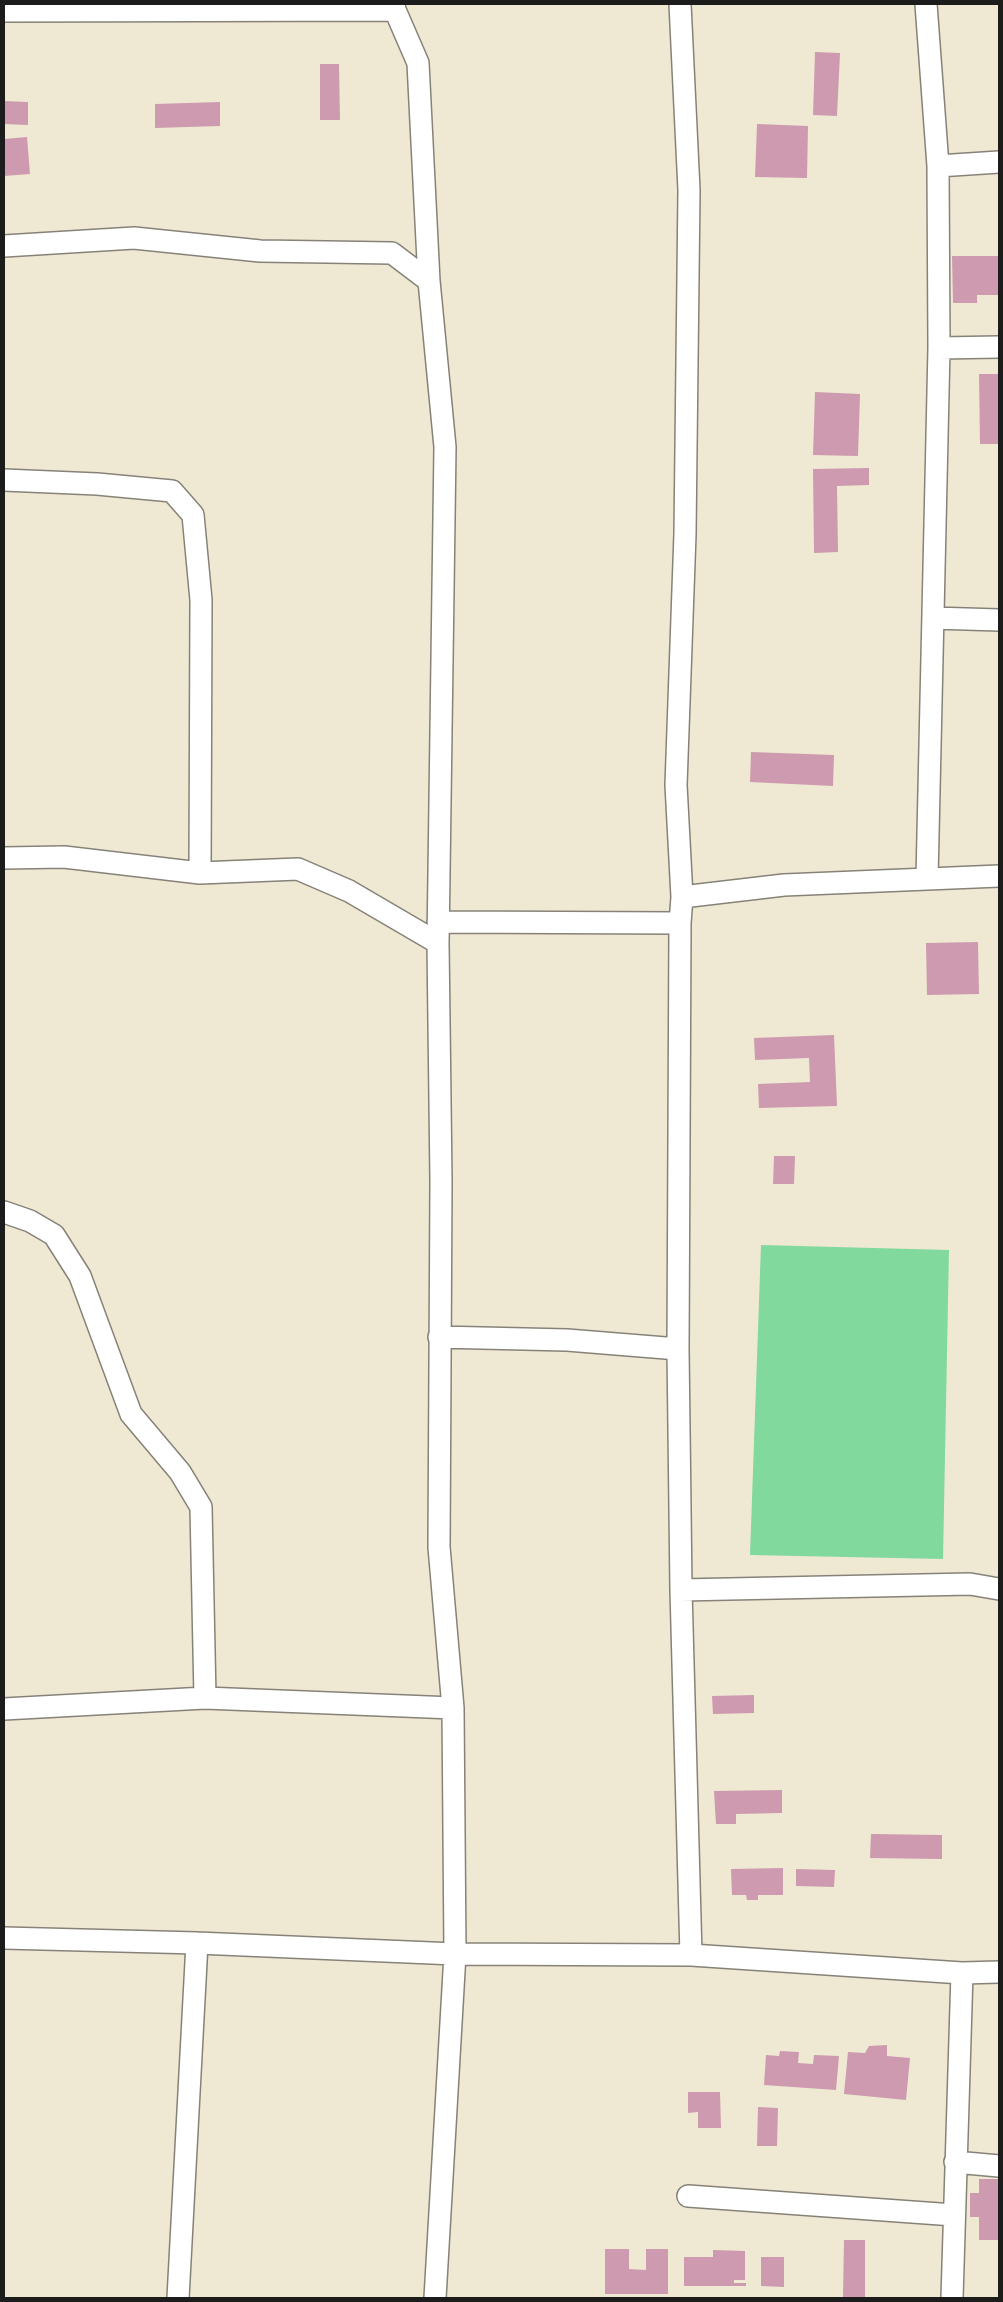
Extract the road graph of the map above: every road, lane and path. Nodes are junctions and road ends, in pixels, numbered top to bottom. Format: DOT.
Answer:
graph roads {
  1 [pos="680,4"];
  2 [pos="926,4"];
  3 [pos="394,7"];
  4 [pos="4,11"];
  5 [pos="999,162"];
  6 [pos="938,166"];
  7 [pos="4,246"];
  8 [pos="430,281"];
  9 [pos="999,347"];
  10 [pos="939,348"];
  11 [pos="4,480"];
  12 [pos="933,618"];
  13 [pos="999,620"];
  14 [pos="4,858"];
  15 [pos="200,873"];
  16 [pos="999,876"];
  17 [pos="927,878"];
  18 [pos="682,897"];
  19 [pos="438,922"];
  20 [pos="680,923"];
  21 [pos="438,944"];
  22 [pos="4,1212"];
  23 [pos="439,1337"];
  24 [pos="678,1348"];
  25 [pos="999,1589"];
  26 [pos="681,1590"];
  27 [pos="205,1698"];
  28 [pos="452,1708"];
  29 [pos="4,1709"];
  30 [pos="4,1938"];
  31 [pos="197,1942"];
  32 [pos="455,1954"];
  33 [pos="691,1955"];
  34 [pos="999,1972"];
  35 [pos="962,1973"];
  36 [pos="956,2162"];
  37 [pos="999,2166"];
  38 [pos="688,2196"];
  39 [pos="954,2215"];
  40 [pos="178,2298"];
  41 [pos="435,2298"];
  42 [pos="952,2298"];
  1 -- 18 [label="street"];
  2 -- 6 [label="street"];
  3 -- 4 [label="street"];
  3 -- 8 [label="street"];
  5 -- 6 [label="street"];
  6 -- 10 [label="street"];
  7 -- 8 [label="street"];
  8 -- 19 [label="street"];
  9 -- 10 [label="street"];
  10 -- 12 [label="street"];
  11 -- 15 [label="street"];
  12 -- 13 [label="street"];
  12 -- 17 [label="street"];
  14 -- 15 [label="street"];
  15 -- 21 [label="street"];
  16 -- 17 [label="street"];
  17 -- 18 [label="street"];
  18 -- 20 [label="street"];
  19 -- 20 [label="street"];
  19 -- 21 [label="street"];
  20 -- 24 [label="street"];
  21 -- 23 [label="street"];
  22 -- 27 [label="street"];
  23 -- 24 [label="street"];
  23 -- 28 [label="street"];
  24 -- 26 [label="street"];
  25 -- 26 [label="street"];
  26 -- 33 [label="street"];
  27 -- 28 [label="street"];
  27 -- 29 [label="street"];
  28 -- 32 [label="street"];
  30 -- 31 [label="street"];
  31 -- 32 [label="street"];
  31 -- 40 [label="street"];
  32 -- 33 [label="street"];
  32 -- 41 [label="street"];
  33 -- 35 [label="street"];
  34 -- 35 [label="street"];
  35 -- 36 [label="street"];
  36 -- 37 [label="street"];
  36 -- 39 [label="street"];
  38 -- 39 [label="street"];
  39 -- 42 [label="street"];
}
